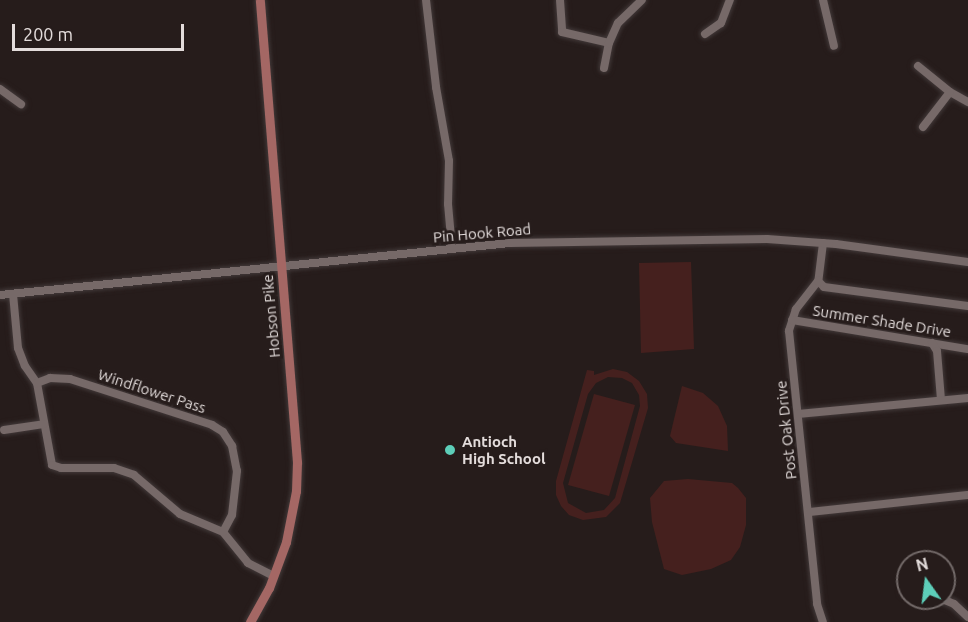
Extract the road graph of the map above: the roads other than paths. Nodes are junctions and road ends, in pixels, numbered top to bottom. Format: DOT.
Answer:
graph roads {
  1 [pos="260,0"];
  2 [pos="426,0"];
  3 [pos="560,0"];
  4 [pos="642,0"];
  5 [pos="729,0"];
  6 [pos="824,0"];
  7 [pos="705,34"];
  8 [pos="609,43"];
  9 [pos="834,46"];
  10 [pos="918,66"];
  11 [pos="604,68"];
  12 [pos="0,89"];
  13 [pos="950,92"];
  14 [pos="968,102"];
  15 [pos="21,104"];
  16 [pos="923,127"];
  17 [pos="823,243"];
  18 [pos="452,249"];
  19 [pos="968,262"];
  20 [pos="281,266"];
  21 [pos="818,281"];
  22 [pos="13,294"];
  23 [pos="0,295"];
  24 [pos="968,306"];
  25 [pos="792,320"];
  26 [pos="932,343"];
  27 [pos="968,349"];
  28 [pos="37,383"];
  29 [pos="968,398"];
  30 [pos="941,400"];
  31 [pos="798,414"];
  32 [pos="44,424"];
  33 [pos="4,430"];
  34 [pos="968,495"];
  35 [pos="809,512"];
  36 [pos="224,532"];
  37 [pos="274,576"];
  38 [pos="956,606"];
  39 [pos="968,617"];
  40 [pos="250,622"];
  41 [pos="823,622"];
  1 -- 20 [label="main road, Hobson Pike"];
  2 -- 18 [label="street"];
  3 -- 8 [label="street"];
  4 -- 8 [label="street"];
  5 -- 7 [label="street"];
  6 -- 9 [label="street"];
  8 -- 11 [label="street"];
  10 -- 13 [label="street"];
  12 -- 15 [label="street"];
  13 -- 14 [label="street"];
  13 -- 16 [label="street"];
  17 -- 18 [label="street, Pin Hook Road"];
  17 -- 19 [label="street, Pin Hook Road"];
  17 -- 21 [label="street"];
  18 -- 20 [label="street, Pin Hook Road"];
  20 -- 22 [label="street, Pin Hook Road"];
  20 -- 37 [label="main road, Hobson Pike"];
  21 -- 24 [label="street"];
  21 -- 25 [label="street, Post Oak Drive"];
  22 -- 23 [label="street, Pin Hook Road"];
  22 -- 28 [label="street"];
  25 -- 26 [label="street, Summer Shade Drive"];
  25 -- 31 [label="street, Post Oak Drive"];
  26 -- 27 [label="street, Summer Shade Drive"];
  26 -- 30 [label="street"];
  28 -- 32 [label="street"];
  28 -- 36 [label="street, Windflower Pass"];
  29 -- 30 [label="street"];
  30 -- 31 [label="street"];
  31 -- 35 [label="street, Post Oak Drive"];
  32 -- 33 [label="street"];
  32 -- 36 [label="street"];
  34 -- 35 [label="street"];
  35 -- 41 [label="street, Post Oak Drive"];
  36 -- 37 [label="street"];
  37 -- 40 [label="main road, Hobson Pike"];
  38 -- 39 [label="street"];
}
